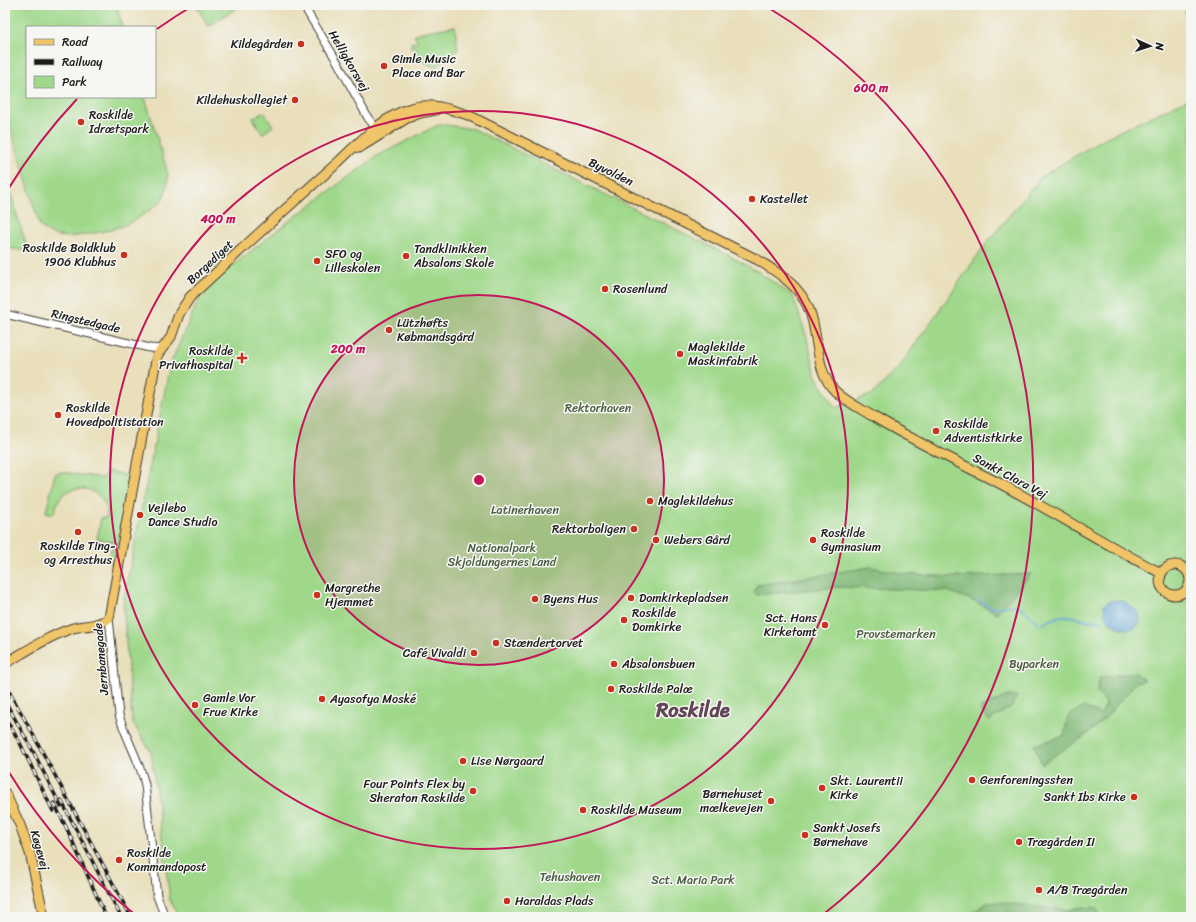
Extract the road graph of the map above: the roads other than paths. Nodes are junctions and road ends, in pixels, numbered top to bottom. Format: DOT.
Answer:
graph roads {
  1 [pos="303,5"];
  2 [pos="379,131"];
  3 [pos="5,314"];
  4 [pos="162,348"];
  5 [pos="848,401"];
  6 [pos="1162,573"];
  7 [pos="1190,589"];
  8 [pos="109,618"];
  9 [pos="6,663"];
  10 [pos="5,793"];
  11 [pos="44,917"];
  12 [pos="165,917"];
  1 -- 2 [label="street, Helligkorsvej"];
  2 -- 4 [label="main road, Borgediget"];
  2 -- 5 [label="main road, Byvolden"];
  3 -- 4 [label="street, Ringstedgade"];
  4 -- 8 [label="main road, Jernbanegade"];
  5 -- 6 [label="main road, Sankt Clara Vej"];
  6 -- 7 [label="main road"];
  6 -- 7 [label="main road"];
  8 -- 9 [label="main road"];
  8 -- 12 [label="street, Jernbanegade"];
  10 -- 11 [label="main road, Køgevej"];
}
